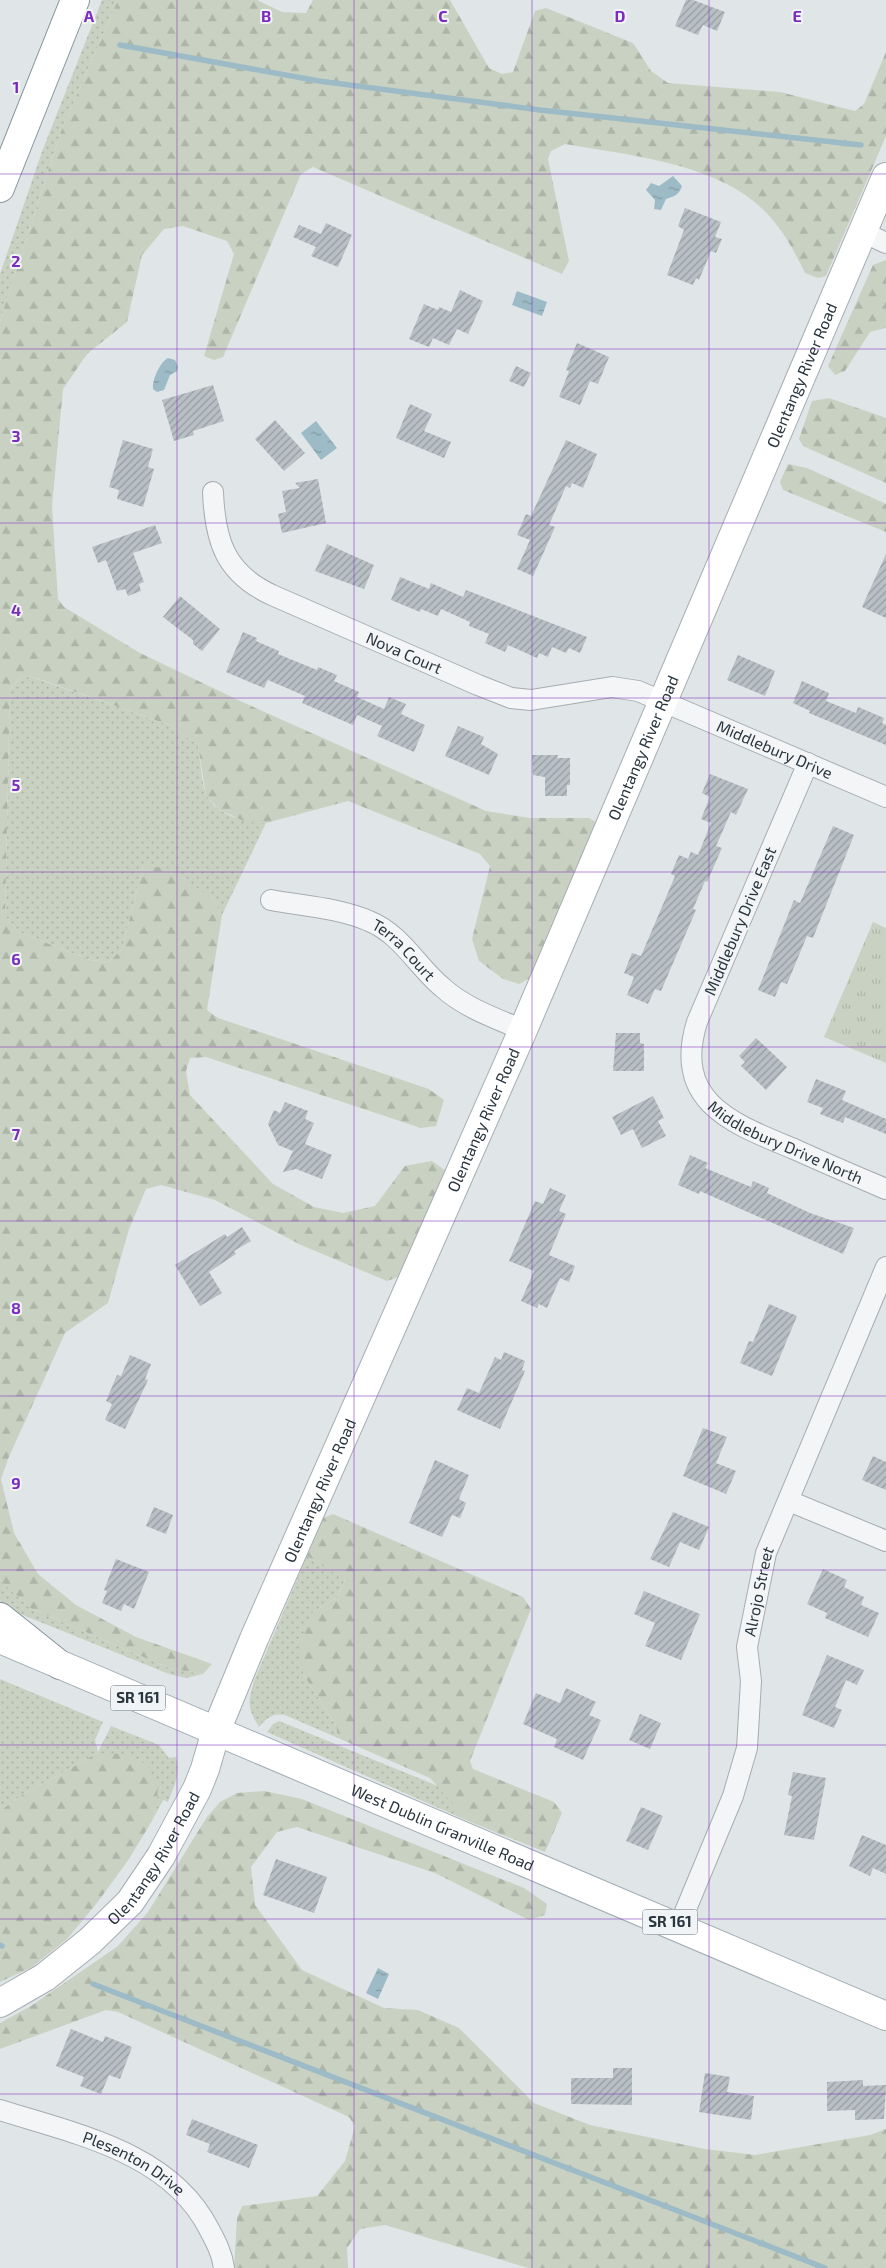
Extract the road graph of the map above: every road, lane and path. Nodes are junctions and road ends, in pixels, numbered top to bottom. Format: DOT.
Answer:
graph roads {
  1 [pos="75,0"];
  2 [pos="886,177"];
  3 [pos="0,188"];
  4 [pos="874,238"];
  5 [pos="213,492"];
  6 [pos="664,701"];
  7 [pos="808,763"];
  8 [pos="886,797"];
  9 [pos="271,900"];
  10 [pos="523,1030"];
  11 [pos="697,1082"];
  12 [pos="886,1189"];
  13 [pos="886,1267"];
  14 [pos="789,1500"];
  15 [pos="886,1541"];
  16 [pos="0,1617"];
  17 [pos="0,1639"];
  18 [pos="60,1665"];
  19 [pos="216,1731"];
  20 [pos="679,1926"];
  21 [pos="0,2003"];
  22 [pos="886,2016"];
  23 [pos="0,2110"];
  24 [pos="224,2268"];
  1 -- 3 [label="main road"];
  2 -- 4 [label="main road, Olentangy River Road"];
  4 -- 6 [label="main road, Olentangy River Road"];
  5 -- 6 [label="street, Nova Court"];
  6 -- 7 [label="street, Middlebury Drive"];
  6 -- 10 [label="main road, Olentangy River Road"];
  7 -- 8 [label="street, Middlebury Drive"];
  7 -- 11 [label="street, Middlebury Drive East"];
  9 -- 10 [label="street, Terra Court"];
  10 -- 19 [label="main road, Olentangy River Road"];
  11 -- 12 [label="street, Middlebury Drive North"];
  13 -- 14 [label="street, Alrojo Street"];
  14 -- 15 [label="street"];
  14 -- 20 [label="street, Alrojo Street"];
  16 -- 18 [label="main road"];
  17 -- 18 [label="main road, West Dublin Granville Road / SR 161"];
  18 -- 19 [label="main road, West Dublin Granville Road / SR 161"];
  19 -- 20 [label="main road, West Dublin Granville Road / SR 161"];
  19 -- 21 [label="main road, Olentangy River Road"];
  20 -- 22 [label="main road, West Dublin Granville Road / SR 161"];
  23 -- 24 [label="street, Plesenton Drive"];
}
